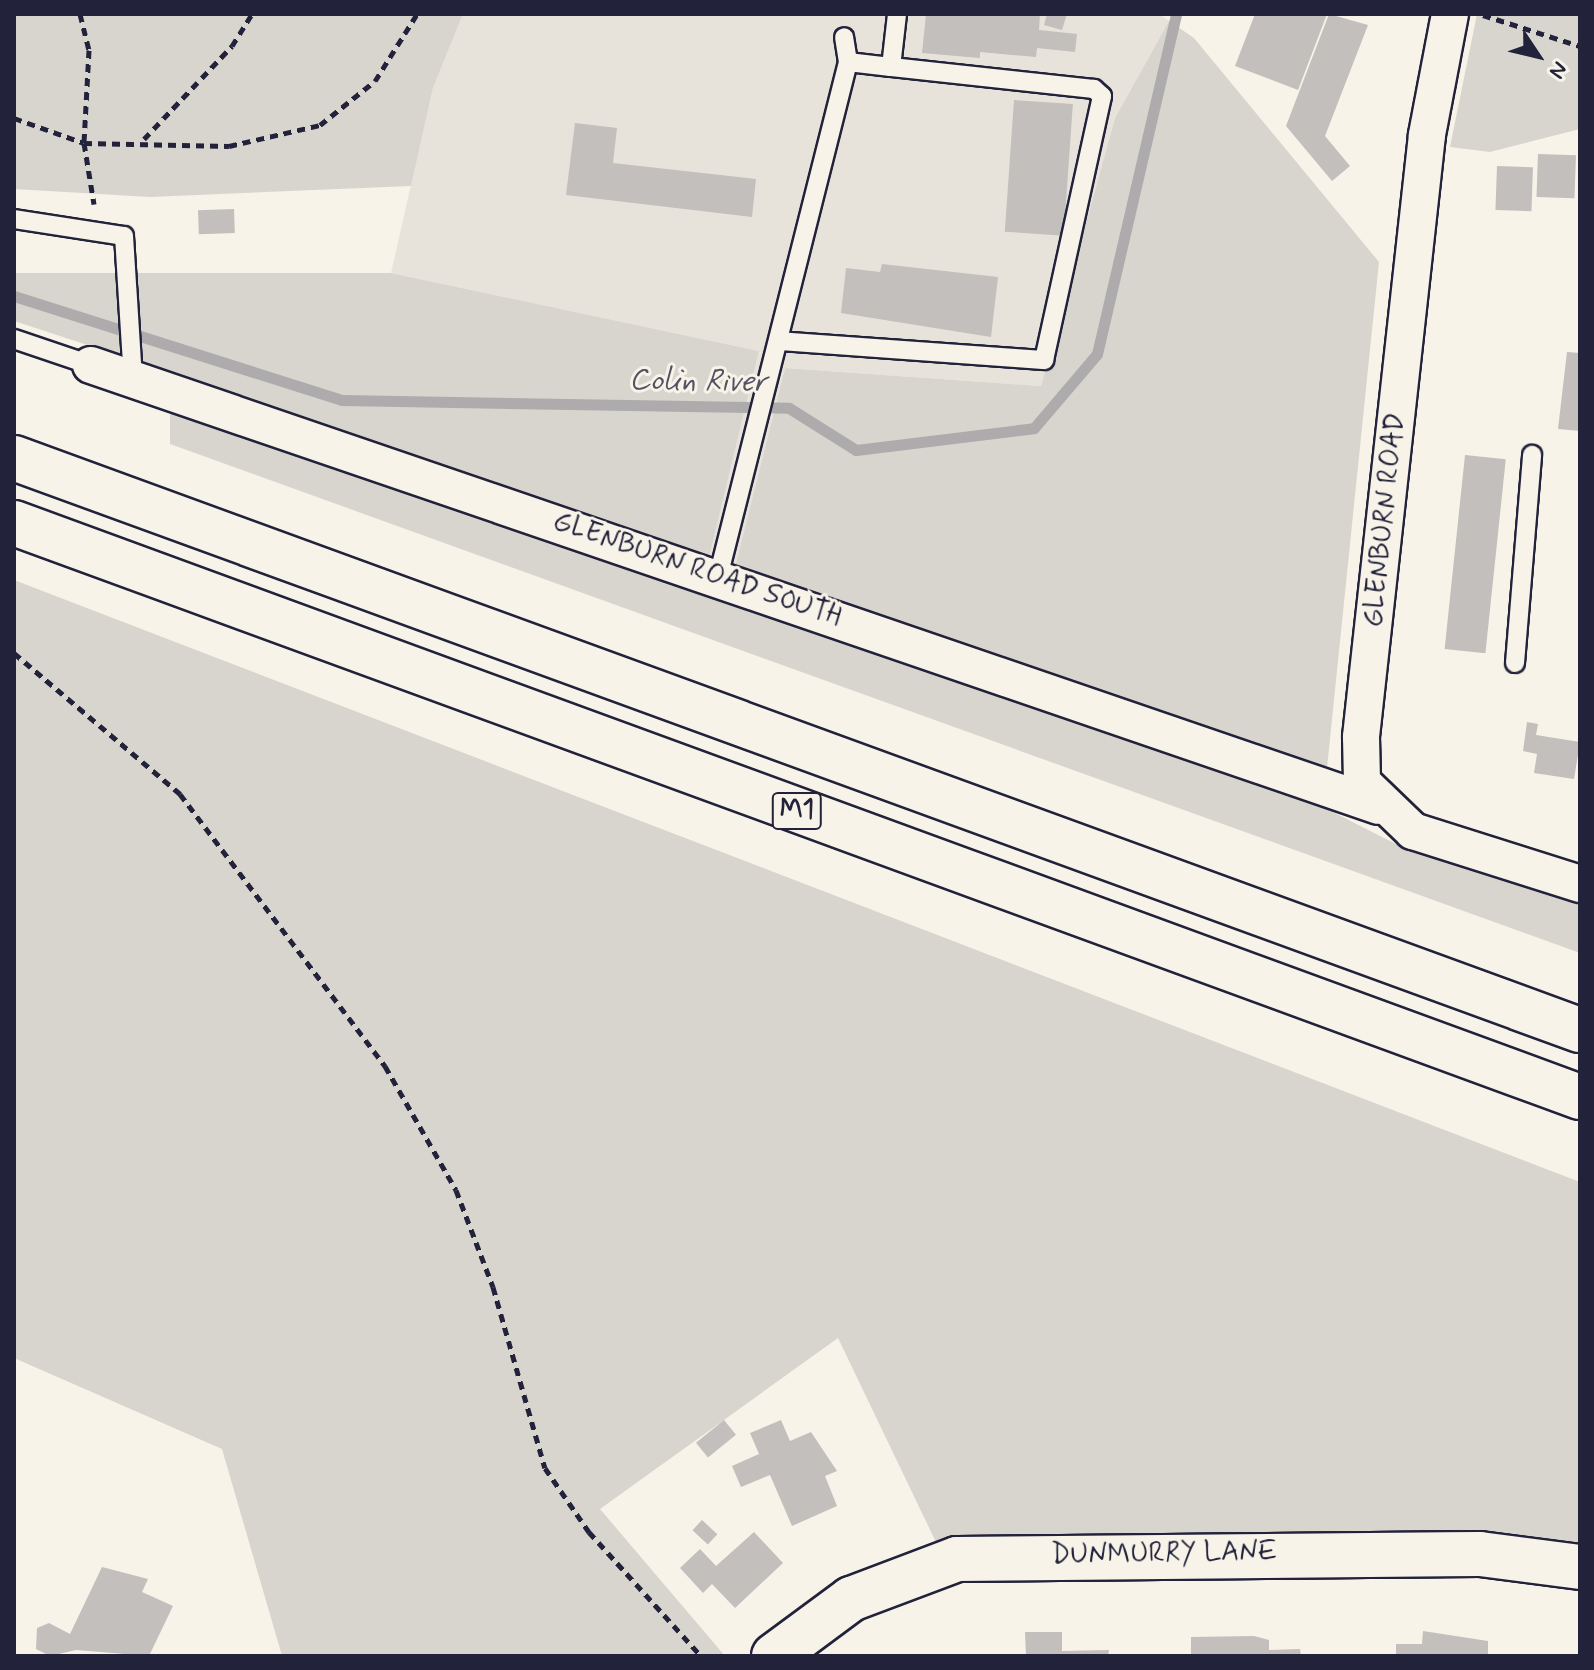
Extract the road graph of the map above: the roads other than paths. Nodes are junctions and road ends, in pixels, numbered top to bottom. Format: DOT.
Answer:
graph roads {
  1 [pos="897,14"];
  2 [pos="1450,14"];
  3 [pos="844,37"];
  4 [pos="848,62"];
  5 [pos="891,67"];
  6 [pos="14,219"];
  7 [pos="14,339"];
  8 [pos="779,341"];
  9 [pos="91,365"];
  10 [pos="132,367"];
  11 [pos="1532,455"];
  12 [pos="14,458"];
  13 [pos="14,523"];
  14 [pos="718,577"];
  15 [pos="1515,663"];
  16 [pos="1379,806"];
  17 [pos="1580,884"];
  18 [pos="1580,1030"];
  19 [pos="1580,1097"];
  20 [pos="1580,1567"];
  21 [pos="774,1656"];
  1 -- 5 [label="lane"];
  2 -- 16 [label="street, GLENBURN ROAD"];
  3 -- 4 [label="lane"];
  4 -- 5 [label="lane"];
  4 -- 8 [label="lane"];
  5 -- 8 [label="lane"];
  6 -- 10 [label="lane"];
  7 -- 9 [label="lane, GLENBURN ROAD SOUTH"];
  8 -- 14 [label="lane"];
  9 -- 10 [label="street, GLENBURN ROAD SOUTH"];
  10 -- 14 [label="street, GLENBURN ROAD SOUTH"];
  11 -- 15 [label="lane"];
  12 -- 18 [label="main road, M1"];
  13 -- 19 [label="main road, M1"];
  14 -- 16 [label="street, GLENBURN ROAD SOUTH"];
  16 -- 17 [label="street, GLENBURN ROAD"];
  20 -- 21 [label="main road, DUNMURRY LANE"];
}
